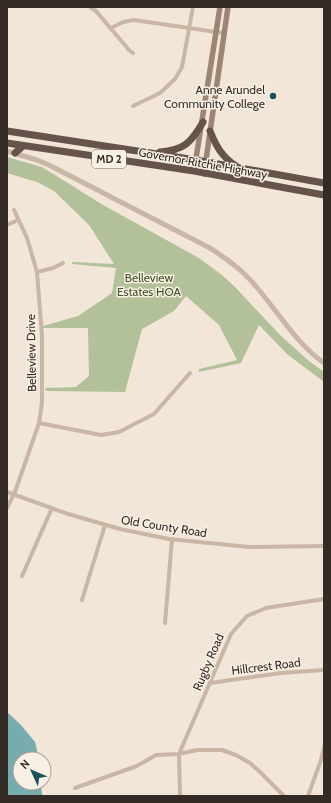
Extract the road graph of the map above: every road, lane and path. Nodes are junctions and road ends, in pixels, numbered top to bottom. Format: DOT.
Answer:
graph roads {
  1 [pos="90,7"];
  2 [pos="193,7"];
  3 [pos="220,7"];
  4 [pos="228,7"];
  5 [pos="190,27"];
  6 [pos="111,28"];
  7 [pos="216,32"];
  8 [pos="224,33"];
  9 [pos="133,53"];
  10 [pos="133,106"];
  11 [pos="203,122"];
  12 [pos="7,131"];
  13 [pos="210,131"];
  14 [pos="7,135"];
  15 [pos="32,135"];
  16 [pos="7,143"];
  17 [pos="23,146"];
  18 [pos="7,151"];
  19 [pos="15,153"];
  20 [pos="149,153"];
  21 [pos="196,160"];
  22 [pos="205,162"];
  23 [pos="239,168"];
  24 [pos="194,171"];
  25 [pos="204,174"];
  26 [pos="324,183"];
  27 [pos="324,195"];
  28 [pos="14,210"];
  29 [pos="18,220"];
  30 [pos="7,225"];
  31 [pos="63,263"];
  32 [pos="37,272"];
  33 [pos="324,363"];
  34 [pos="190,373"];
  35 [pos="39,423"];
  36 [pos="7,492"];
  37 [pos="13,494"];
  38 [pos="7,508"];
  39 [pos="52,508"];
  40 [pos="105,525"];
  41 [pos="172,539"];
  42 [pos="324,546"];
  43 [pos="22,576"];
  44 [pos="324,599"];
  45 [pos="82,600"];
  46 [pos="165,623"];
  47 [pos="324,670"];
  48 [pos="210,683"];
  49 [pos="324,746"];
  50 [pos="179,754"];
  51 [pos="75,788"];
  52 [pos="180,796"];
  53 [pos="284,796"];
  54 [pos="308,796"];
  1 -- 6 [label="street"];
  2 -- 5 [label="street"];
  3 -- 7 [label="main road"];
  4 -- 8 [label="main road"];
  5 -- 6 [label="street"];
  5 -- 7 [label="street"];
  5 -- 10 [label="street"];
  6 -- 9 [label="street"];
  7 -- 8 [label="street"];
  7 -- 11 [label="main road"];
  8 -- 13 [label="main road"];
  11 -- 20 [label="highway"];
  11 -- 21 [label="main road"];
  12 -- 15 [label="highway, Governor Ritchie Highway / MD 2"];
  13 -- 22 [label="main road"];
  13 -- 23 [label="highway"];
  14 -- 15 [label="highway"];
  15 -- 20 [label="highway, Governor Ritchie Highway / MD 2"];
  16 -- 17 [label="highway, Governor Ritchie Highway / MD 2"];
  17 -- 19 [label="highway"];
  17 -- 24 [label="highway, Governor Ritchie Highway / MD 2"];
  18 -- 19 [label="street"];
  19 -- 33 [label="street"];
  20 -- 21 [label="highway, Governor Ritchie Highway / MD 2"];
  21 -- 22 [label="highway, Governor Ritchie Highway / MD 2"];
  21 -- 24 [label="main road"];
  22 -- 23 [label="highway, Governor Ritchie Highway / MD 2"];
  22 -- 25 [label="main road"];
  23 -- 26 [label="highway, Governor Ritchie Highway / MD 2"];
  24 -- 25 [label="highway, Governor Ritchie Highway / MD 2"];
  25 -- 27 [label="highway, Governor Ritchie Highway / MD 2"];
  28 -- 29 [label="street, Belleview Drive"];
  29 -- 30 [label="street"];
  29 -- 32 [label="street, Belleview Drive"];
  31 -- 32 [label="street"];
  32 -- 35 [label="street, Belleview Drive"];
  34 -- 35 [label="street"];
  35 -- 37 [label="street, Belleview Drive"];
  36 -- 37 [label="street, Old County Road"];
  37 -- 38 [label="street, Belleview Drive"];
  37 -- 39 [label="street, Old County Road"];
  39 -- 40 [label="street, Old County Road"];
  39 -- 43 [label="street"];
  40 -- 41 [label="street, Old County Road"];
  40 -- 45 [label="street"];
  41 -- 42 [label="street, Old County Road"];
  41 -- 46 [label="street"];
  44 -- 48 [label="street, Rugby Road"];
  47 -- 48 [label="street, Hillcrest Road"];
  48 -- 50 [label="street, Rugby Road"];
  49 -- 54 [label="street"];
  50 -- 51 [label="street"];
  50 -- 52 [label="street, Rugby Road"];
  50 -- 53 [label="street"];
}
